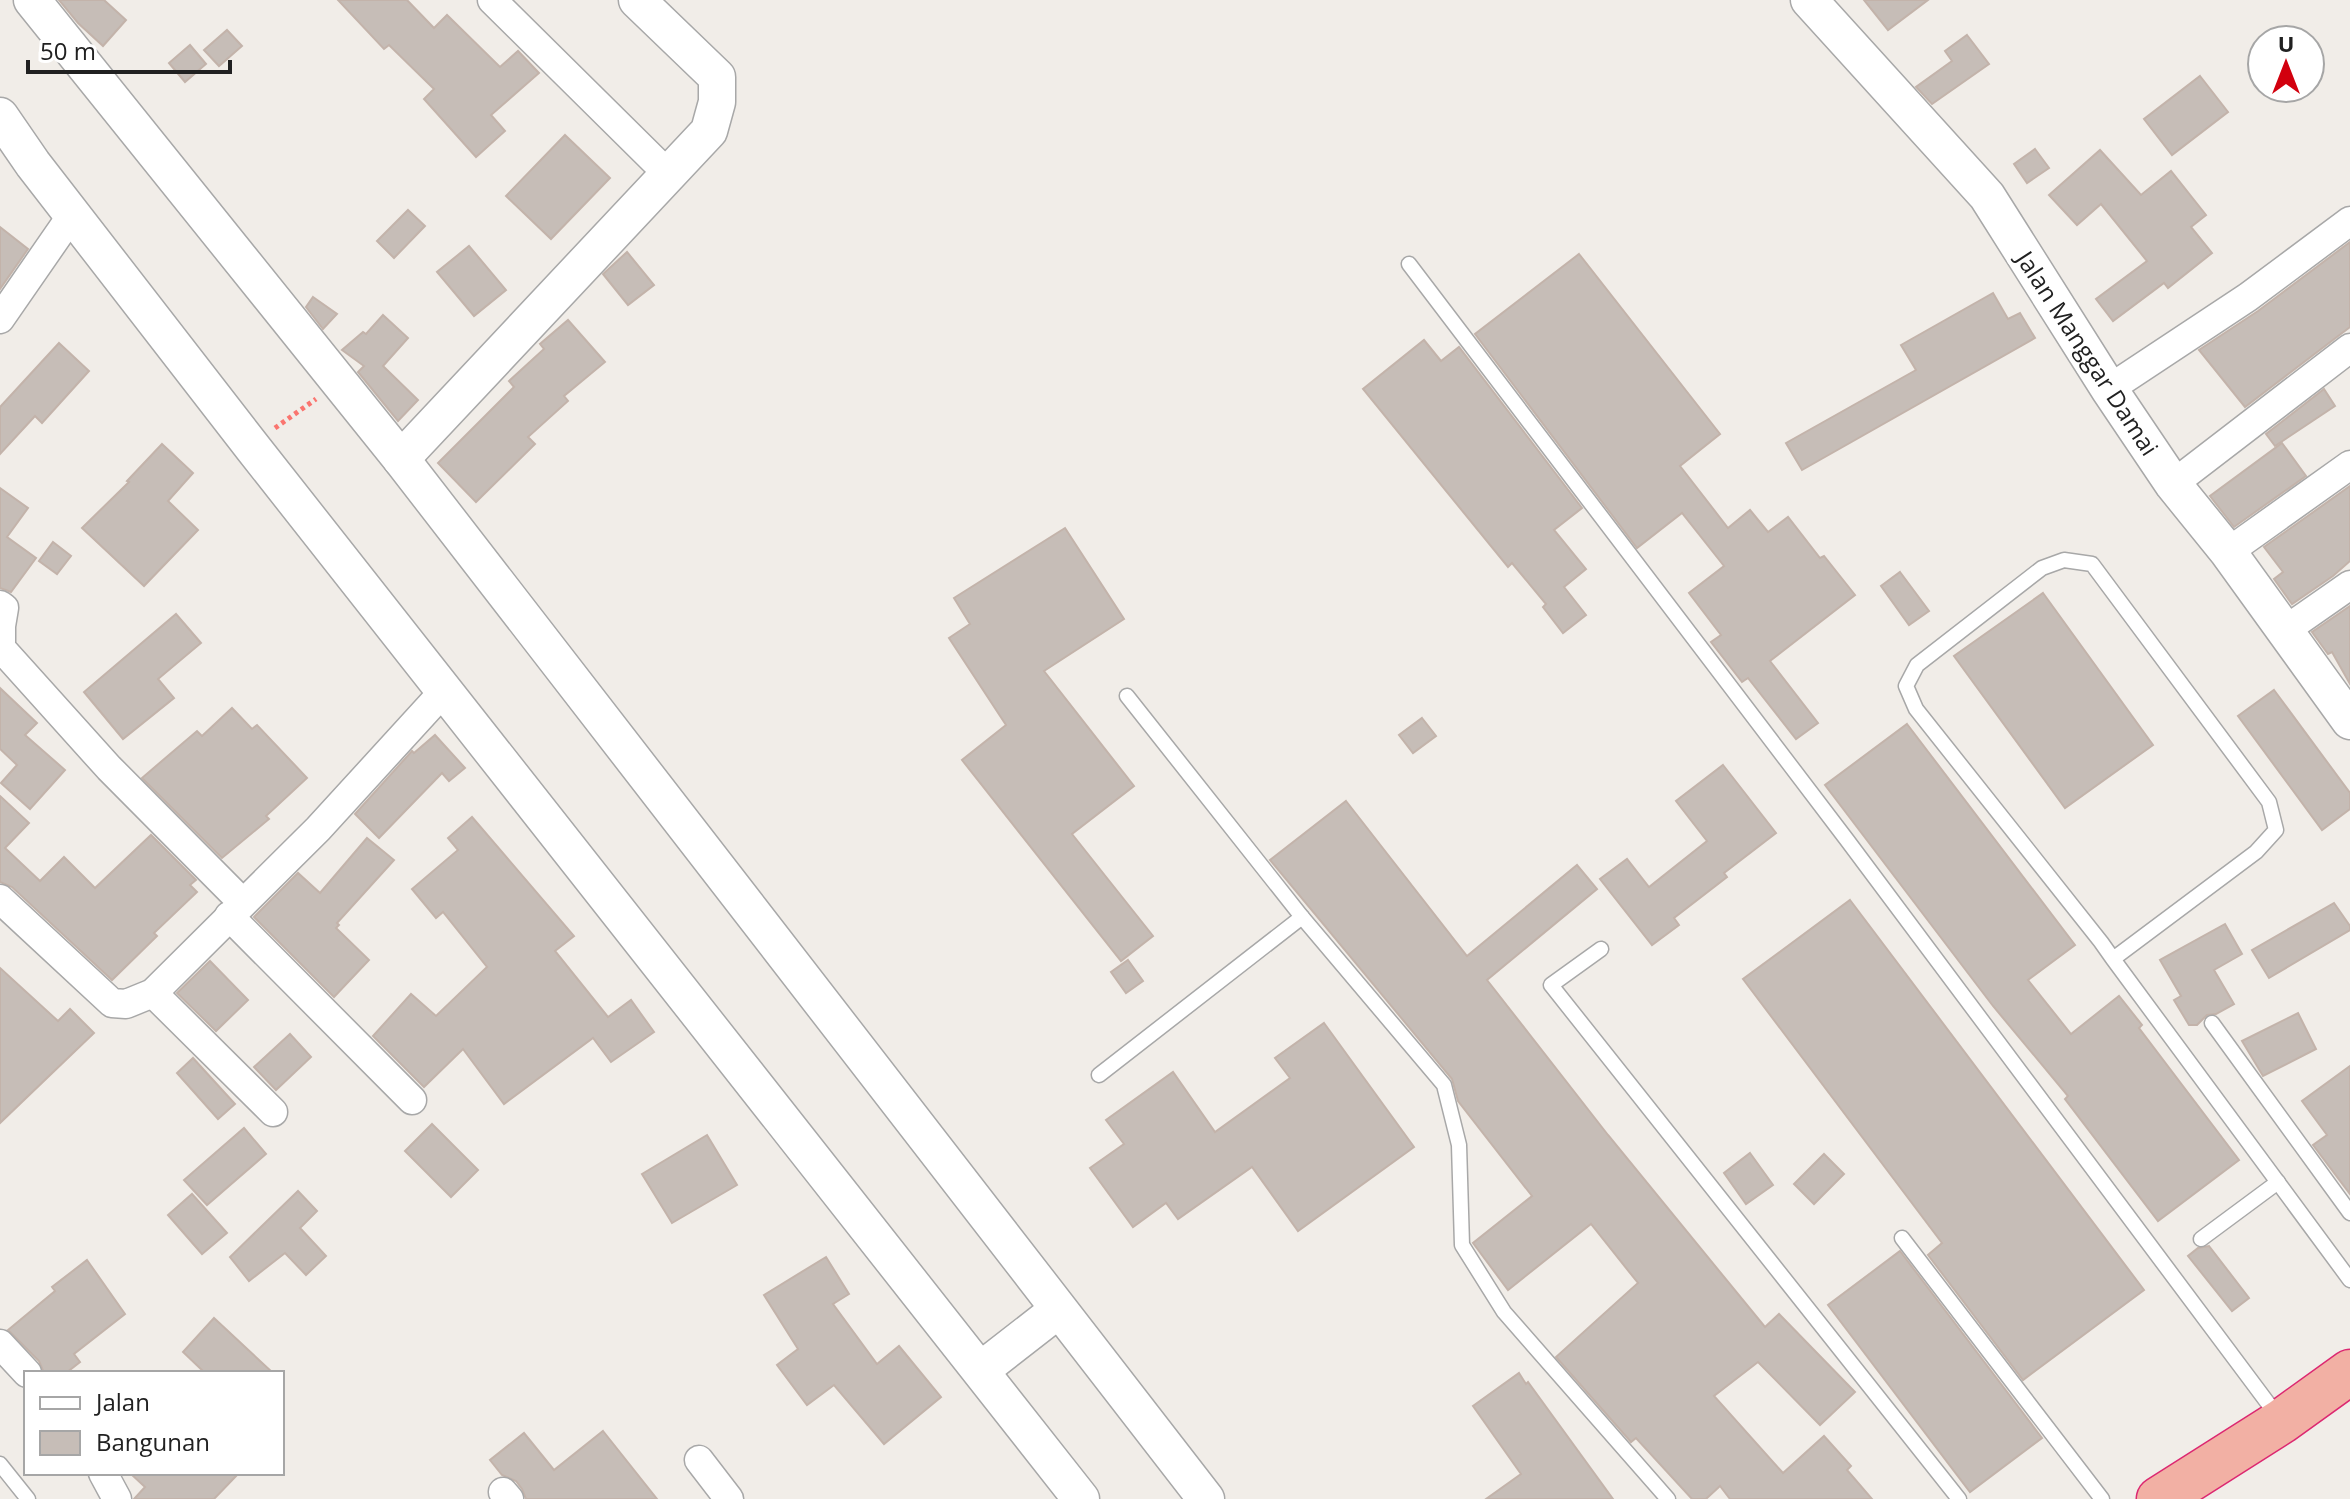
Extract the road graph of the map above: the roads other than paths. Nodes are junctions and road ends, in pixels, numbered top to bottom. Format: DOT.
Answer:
graph roads {
  1 [pos="32,0"];
  2 [pos="492,0"];
  3 [pos="637,0"];
  4 [pos="1810,0"];
  5 [pos="0,116"];
  6 [pos="668,174"];
  7 [pos="72,215"];
  8 [pos="2350,221"];
  9 [pos="1409,264"];
  10 [pos="0,319"];
  11 [pos="2350,348"];
  12 [pos="2109,389"];
  13 [pos="401,459"];
  14 [pos="2350,465"];
  15 [pos="2173,484"];
  16 [pos="2228,552"];
  17 [pos="2350,585"];
  18 [pos="0,605"];
  19 [pos="2284,631"];
  20 [pos="445,690"];
  21 [pos="1127,696"];
  22 [pos="2350,721"];
  23 [pos="0,899"];
  24 [pos="236,909"];
  25 [pos="1302,917"];
  26 [pos="1601,949"];
  27 [pos="2113,959"];
  28 [pos="153,993"];
  29 [pos="2212,1023"];
  30 [pos="1099,1075"];
  31 [pos="412,1100"];
  32 [pos="273,1112"];
  33 [pos="2278,1182"];
  34 [pos="2350,1213"];
  35 [pos="1902,1238"];
  36 [pos="2201,1239"];
  37 [pos="2350,1280"];
  38 [pos="1058,1310"];
  39 [pos="0,1344"];
  40 [pos="981,1370"];
  41 [pos="25,1371"];
  42 [pos="2350,1372"];
  43 [pos="2282,1421"];
  44 [pos="699,1460"];
  45 [pos="0,1464"];
  46 [pos="104,1475"];
  47 [pos="28,1499"];
  48 [pos="117,1499"];
  49 [pos="729,1499"];
  50 [pos="1081,1499"];
  51 [pos="1206,1499"];
  52 [pos="1668,1499"];
  53 [pos="1959,1499"];
  54 [pos="2102,1499"];
  55 [pos="2159,1499"];
  1 -- 13 [label="street"];
  2 -- 6 [label="street"];
  3 -- 6 [label="street"];
  4 -- 12 [label="street, Jalan Manggar Damai"];
  5 -- 7 [label="street"];
  6 -- 13 [label="street"];
  7 -- 10 [label="street"];
  7 -- 20 [label="street"];
  8 -- 12 [label="street"];
  9 -- 43 [label="lane"];
  11 -- 15 [label="street"];
  12 -- 15 [label="street, Jalan Manggar Damai"];
  13 -- 38 [label="street"];
  14 -- 16 [label="street"];
  15 -- 16 [label="street, Jalan Manggar Damai"];
  16 -- 19 [label="street, Jalan Manggar Damai"];
  17 -- 19 [label="street"];
  18 -- 24 [label="street"];
  19 -- 22 [label="street, Jalan Manggar Damai"];
  20 -- 24 [label="street"];
  20 -- 40 [label="street"];
  21 -- 25 [label="lane"];
  23 -- 28 [label="street"];
  24 -- 28 [label="street"];
  24 -- 31 [label="street"];
  25 -- 30 [label="lane"];
  25 -- 52 [label="lane"];
  26 -- 53 [label="lane"];
  27 -- 27 [label="lane"];
  27 -- 33 [label="lane"];
  28 -- 32 [label="street"];
  29 -- 34 [label="lane"];
  33 -- 36 [label="lane"];
  33 -- 37 [label="lane"];
  35 -- 54 [label="lane"];
  38 -- 40 [label="street"];
  38 -- 51 [label="street"];
  39 -- 41 [label="street"];
  40 -- 50 [label="street"];
  42 -- 43 [label="highway"];
  43 -- 55 [label="highway"];
  44 -- 49 [label="street"];
  45 -- 47 [label="lane"];
  46 -- 48 [label="street"];
}
